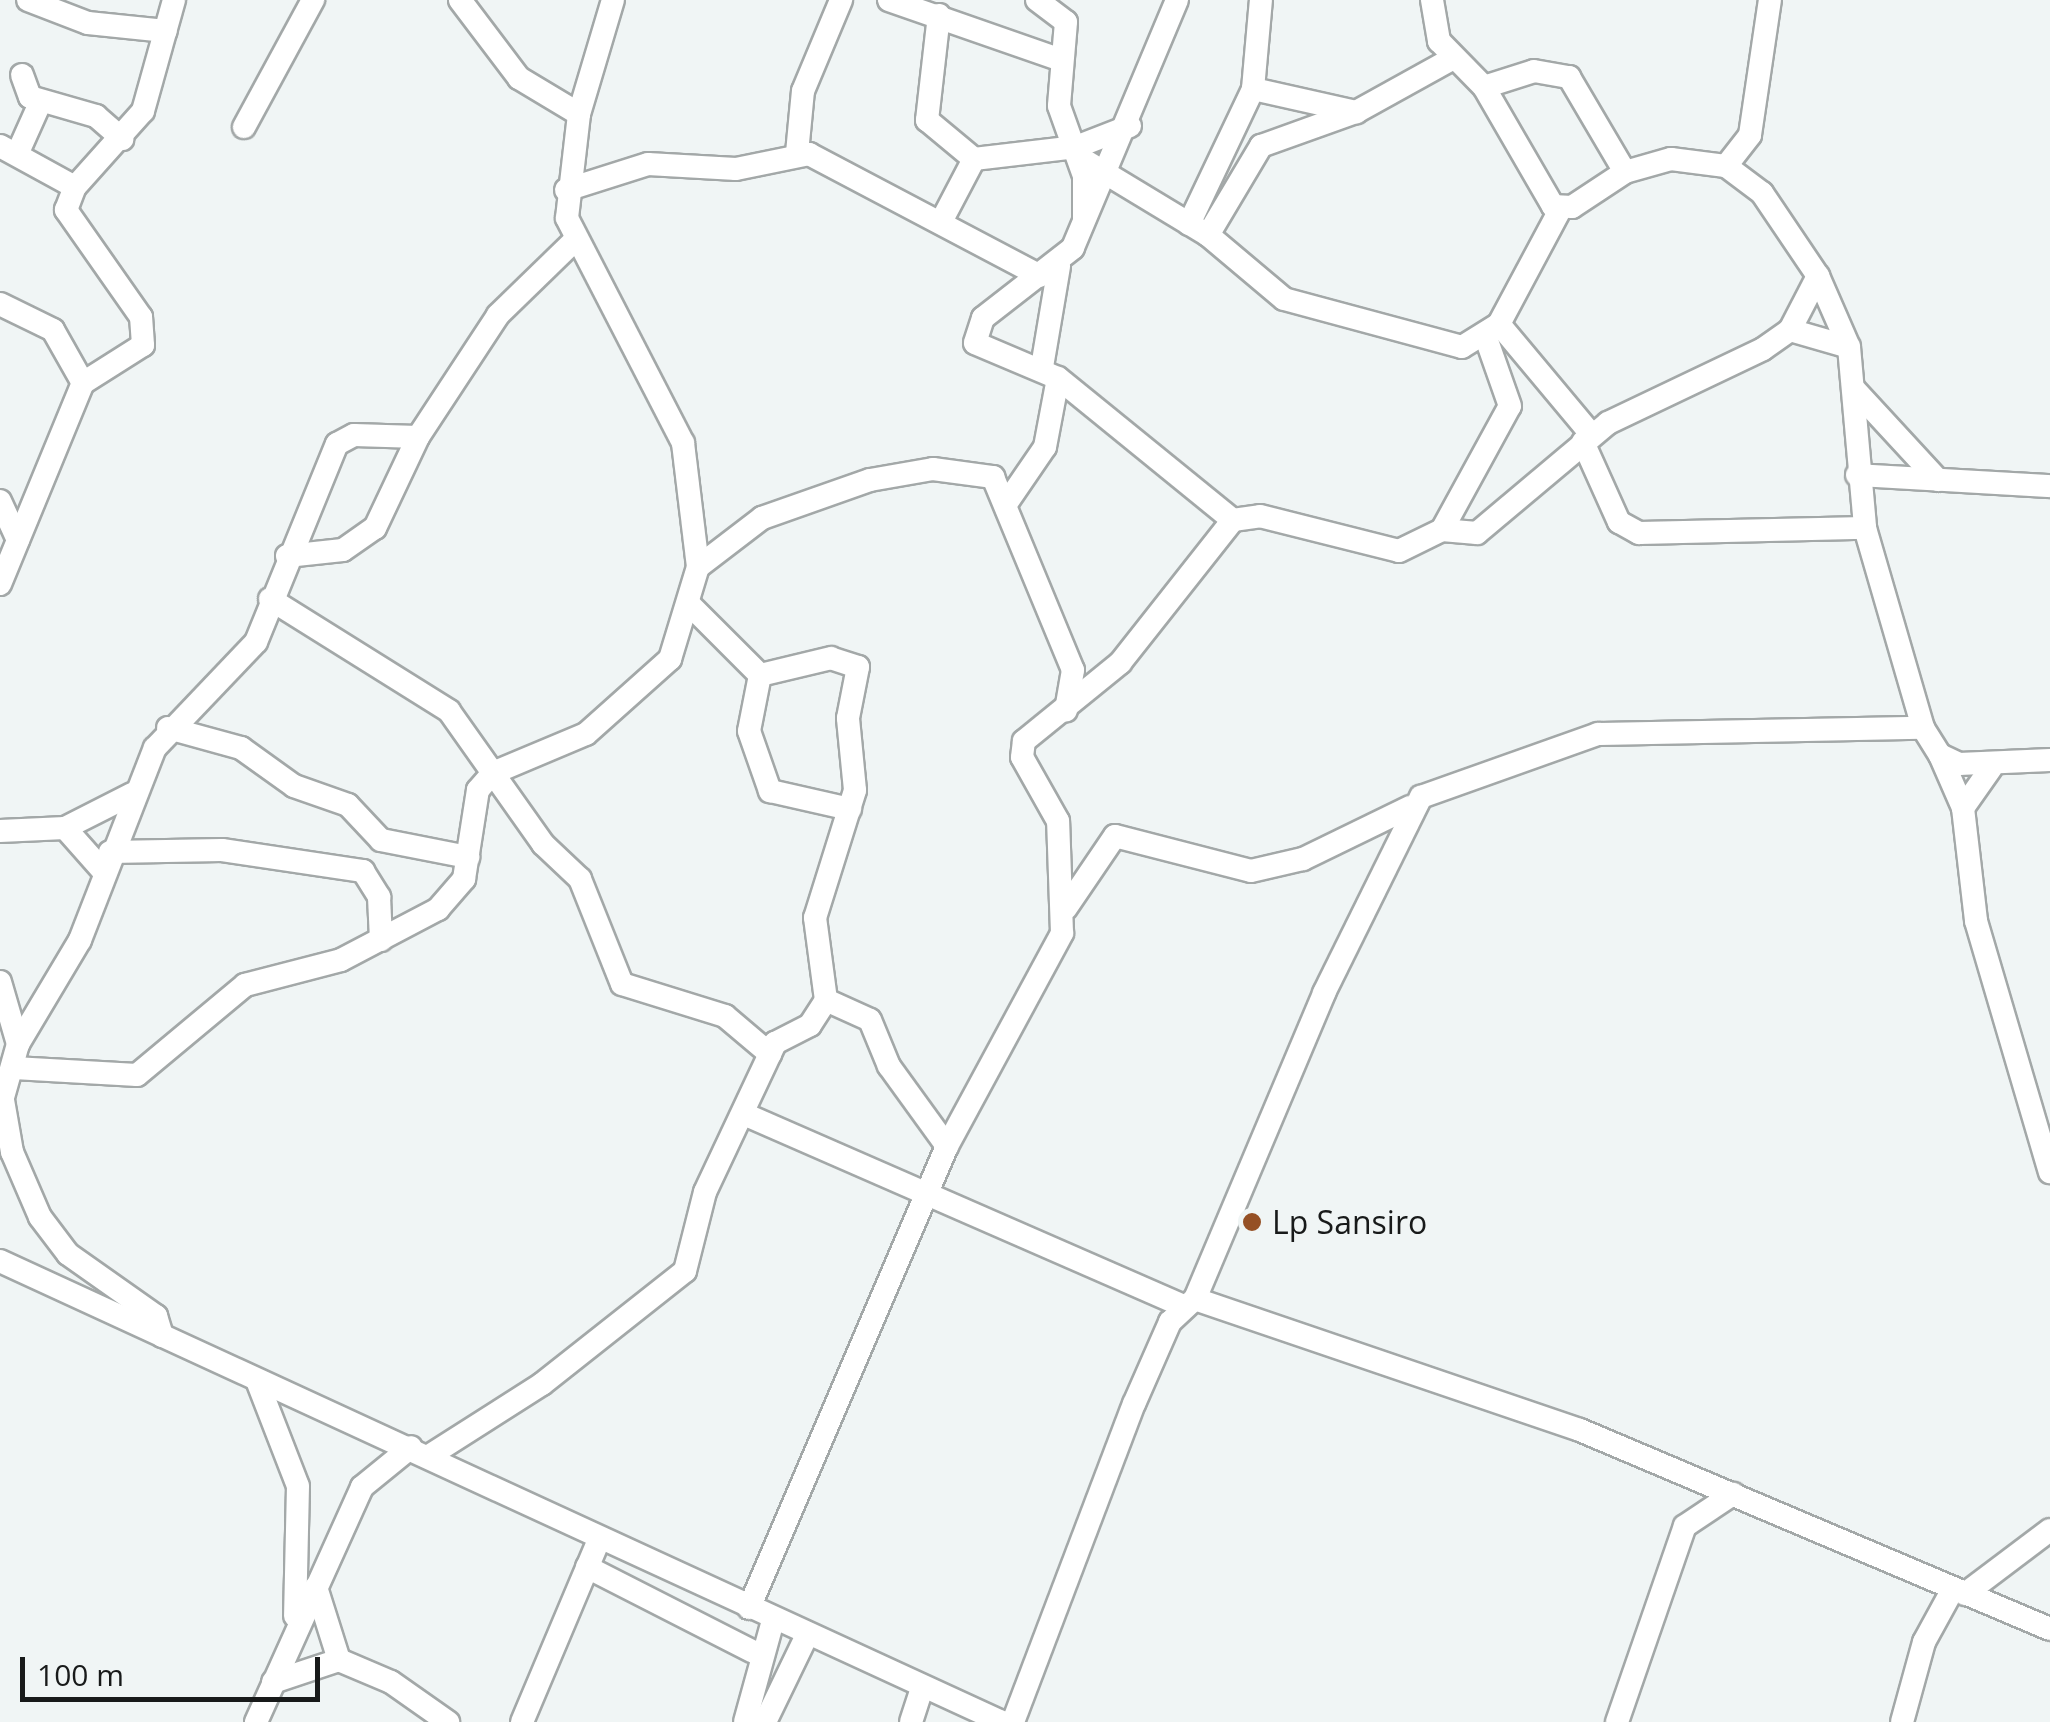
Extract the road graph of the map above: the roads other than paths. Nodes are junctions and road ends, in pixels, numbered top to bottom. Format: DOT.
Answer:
graph roads {
  1 [pos="28,0"];
  2 [pos="174,0"];
  3 [pos="313,0"];
  4 [pos="460,0"];
  5 [pos="614,0"];
  6 [pos="840,0"];
  7 [pos="889,0"];
  8 [pos="1037,0"];
  9 [pos="1178,0"];
  10 [pos="1262,0"];
  11 [pos="1770,0"];
  12 [pos="1427,4"];
  13 [pos="53,5"];
  14 [pos="938,15"];
  15 [pos="166,31"];
  16 [pos="1058,59"];
  17 [pos="1450,60"];
  18 [pos="22,75"];
  19 [pos="1484,87"];
  20 [pos="1253,89"];
  21 [pos="40,102"];
  22 [pos="1356,112"];
  23 [pos="579,114"];
  24 [pos="1130,126"];
  25 [pos="244,127"];
  26 [pos="122,139"];
  27 [pos="10,148"];
  28 [pos="1077,152"];
  29 [pos="797,153"];
  30 [pos="974,159"];
  31 [pos="1726,166"];
  32 [pos="1625,172"];
  33 [pos="1108,176"];
  34 [pos="75,187"];
  35 [pos="566,190"];
  36 [pos="1562,208"];
  37 [pos="942,220"];
  38 [pos="1084,221"];
  39 [pos="1199,230"];
  40 [pos="574,242"];
  41 [pos="1050,271"];
  42 [pos="1818,276"];
  43 [pos="0,304"];
  44 [pos="1790,330"];
  45 [pos="1493,331"];
  46 [pos="1850,347"];
  47 [pos="1050,372"];
  48 [pos="83,383"];
  49 [pos="1854,389"];
  50 [pos="418,438"];
  51 [pos="1587,438"];
  52 [pos="1857,476"];
  53 [pos="1938,480"];
  54 [pos="2050,486"];
  55 [pos="1008,502"];
  56 [pos="4,503"];
  57 [pos="38,506"];
  58 [pos="1232,520"];
  59 [pos="1865,528"];
  60 [pos="1442,530"];
  61 [pos="18,540"];
  62 [pos="287,556"];
  63 [pos="698,566"];
  64 [pos="0,584"];
  65 [pos="270,600"];
  66 [pos="692,607"];
  67 [pos="300,621"];
  68 [pos="256,642"];
  69 [pos="760,675"];
  70 [pos="1066,710"];
  71 [pos="168,728"];
  72 [pos="1923,728"];
  73 [pos="1940,755"];
  74 [pos="2050,760"];
  75 [pos="1991,768"];
  76 [pos="493,773"];
  77 [pos="132,794"];
  78 [pos="1410,807"];
  79 [pos="1963,808"];
  80 [pos="850,810"];
  81 [pos="65,828"];
  82 [pos="0,831"];
  83 [pos="468,858"];
  84 [pos="108,863"];
  85 [pos="1066,908"];
  86 [pos="381,940"];
  87 [pos="0,982"];
  88 [pos="826,1000"];
  89 [pos="18,1044"];
  90 [pos="770,1054"];
  91 [pos="14,1068"];
  92 [pos="2,1104"];
  93 [pos="744,1114"];
  94 [pos="947,1146"];
  95 [pos="2050,1172"];
  96 [pos="926,1198"];
  97 [pos="0,1261"];
  98 [pos="80,1264"];
  99 [pos="82,1296"];
  100 [pos="1188,1302"];
  101 [pos="162,1336"];
  102 [pos="258,1383"];
  103 [pos="420,1451"];
  104 [pos="1733,1494"];
  105 [pos="2050,1530"];
  106 [pos="598,1542"];
  107 [pos="587,1568"];
  108 [pos="316,1587"];
  109 [pos="1959,1591"];
  110 [pos="749,1608"];
  111 [pos="774,1620"];
  112 [pos="2050,1630"];
  113 [pos="292,1635"];
  114 [pos="806,1637"];
  115 [pos="760,1655"];
  116 [pos="339,1660"];
  117 [pos="922,1689"];
  118 [pos="264,1701"];
  119 [pos="279,1722"];
  120 [pos="448,1722"];
  121 [pos="522,1722"];
  122 [pos="744,1722"];
  123 [pos="766,1722"];
  124 [pos="911,1722"];
  125 [pos="1002,1722"];
  126 [pos="1013,1722"];
  127 [pos="1618,1722"];
  128 [pos="1902,1722"];
  1 -- 13 [label="street"];
  2 -- 15 [label="street"];
  3 -- 25 [label="street"];
  4 -- 23 [label="street"];
  5 -- 23 [label="street"];
  6 -- 29 [label="street"];
  7 -- 14 [label="street"];
  8 -- 16 [label="street"];
  9 -- 24 [label="street"];
  10 -- 20 [label="street"];
  11 -- 31 [label="street"];
  12 -- 17 [label="street"];
  13 -- 15 [label="street"];
  14 -- 16 [label="street"];
  14 -- 30 [label="street"];
  15 -- 26 [label="street"];
  16 -- 28 [label="street"];
  17 -- 19 [label="street"];
  17 -- 22 [label="street"];
  18 -- 21 [label="street"];
  19 -- 32 [label="street"];
  19 -- 36 [label="street"];
  20 -- 22 [label="street"];
  20 -- 39 [label="street"];
  21 -- 26 [label="street"];
  21 -- 27 [label="street"];
  22 -- 39 [label="street"];
  23 -- 35 [label="street"];
  24 -- 28 [label="street"];
  24 -- 33 [label="street"];
  26 -- 34 [label="street"];
  27 -- 34 [label="street"];
  28 -- 30 [label="street"];
  28 -- 33 [label="street"];
  28 -- 38 [label="street"];
  29 -- 35 [label="street"];
  29 -- 37 [label="street"];
  30 -- 37 [label="street"];
  31 -- 32 [label="street"];
  31 -- 42 [label="street"];
  32 -- 36 [label="street"];
  33 -- 38 [label="street"];
  33 -- 39 [label="street"];
  34 -- 48 [label="street"];
  35 -- 40 [label="street"];
  36 -- 45 [label="street"];
  37 -- 41 [label="street"];
  38 -- 41 [label="street"];
  39 -- 45 [label="street"];
  40 -- 50 [label="street"];
  40 -- 63 [label="street"];
  41 -- 47 [label="street"];
  41 -- 47 [label="street"];
  42 -- 44 [label="street"];
  42 -- 46 [label="street"];
  43 -- 48 [label="street"];
  44 -- 46 [label="street"];
  44 -- 51 [label="street"];
  45 -- 51 [label="street"];
  45 -- 60 [label="street"];
  46 -- 49 [label="street"];
  47 -- 55 [label="street"];
  47 -- 58 [label="street"];
  48 -- 57 [label="street"];
  49 -- 52 [label="street"];
  49 -- 53 [label="street"];
  50 -- 62 [label="street"];
  50 -- 62 [label="street"];
  51 -- 59 [label="street"];
  51 -- 60 [label="street"];
  52 -- 53 [label="street"];
  52 -- 59 [label="street"];
  53 -- 54 [label="street"];
  55 -- 63 [label="street"];
  55 -- 70 [label="street"];
  56 -- 57 [label="street"];
  56 -- 61 [label="street"];
  57 -- 61 [label="street"];
  58 -- 60 [label="street"];
  58 -- 70 [label="street"];
  59 -- 72 [label="street"];
  61 -- 64 [label="street"];
  62 -- 65 [label="street"];
  63 -- 66 [label="street"];
  65 -- 67 [label="street"];
  65 -- 68 [label="street"];
  66 -- 69 [label="street"];
  66 -- 76 [label="street"];
  67 -- 68 [label="street"];
  67 -- 76 [label="street"];
  68 -- 71 [label="street"];
  69 -- 80 [label="street"];
  69 -- 80 [label="street"];
  70 -- 85 [label="street"];
  71 -- 77 [label="street"];
  71 -- 83 [label="street"];
  72 -- 73 [label="street"];
  72 -- 78 [label="street"];
  73 -- 75 [label="street"];
  73 -- 79 [label="street"];
  74 -- 75 [label="street"];
  75 -- 79 [label="street"];
  76 -- 83 [label="street"];
  76 -- 90 [label="street"];
  77 -- 81 [label="street"];
  77 -- 84 [label="street"];
  78 -- 85 [label="street"];
  78 -- 100 [label="street"];
  79 -- 95 [label="street"];
  80 -- 88 [label="street"];
  81 -- 82 [label="street"];
  81 -- 84 [label="street"];
  83 -- 86 [label="street"];
  84 -- 86 [label="street"];
  84 -- 89 [label="street"];
  85 -- 94 [label="street"];
  86 -- 91 [label="street"];
  87 -- 89 [label="street"];
  88 -- 90 [label="street"];
  88 -- 94 [label="street"];
  89 -- 91 [label="street"];
  90 -- 93 [label="street"];
  91 -- 92 [label="street"];
  92 -- 98 [label="street"];
  93 -- 96 [label="street"];
  93 -- 103 [label="street"];
  94 -- 96 [label="street"];
  96 -- 100 [label="street"];
  96 -- 110 [label="street"];
  97 -- 99 [label="street"];
  98 -- 99 [label="street"];
  98 -- 101 [label="street"];
  99 -- 101 [label="street"];
  100 -- 104 [label="street"];
  100 -- 126 [label="street"];
  101 -- 102 [label="street"];
  102 -- 103 [label="street"];
  102 -- 113 [label="street"];
  103 -- 106 [label="street"];
  103 -- 108 [label="street"];
  104 -- 109 [label="street"];
  104 -- 127 [label="street"];
  105 -- 109 [label="street"];
  106 -- 107 [label="street"];
  106 -- 110 [label="street"];
  107 -- 115 [label="street"];
  107 -- 121 [label="street"];
  108 -- 113 [label="street"];
  108 -- 116 [label="street"];
  109 -- 112 [label="street"];
  109 -- 128 [label="street"];
  110 -- 111 [label="street"];
  111 -- 114 [label="street"];
  111 -- 115 [label="street"];
  113 -- 118 [label="street"];
  114 -- 117 [label="street"];
  114 -- 123 [label="street"];
  115 -- 122 [label="street"];
  116 -- 118 [label="street"];
  116 -- 120 [label="street"];
  117 -- 124 [label="street"];
  117 -- 125 [label="street"];
  118 -- 119 [label="street"];
}
